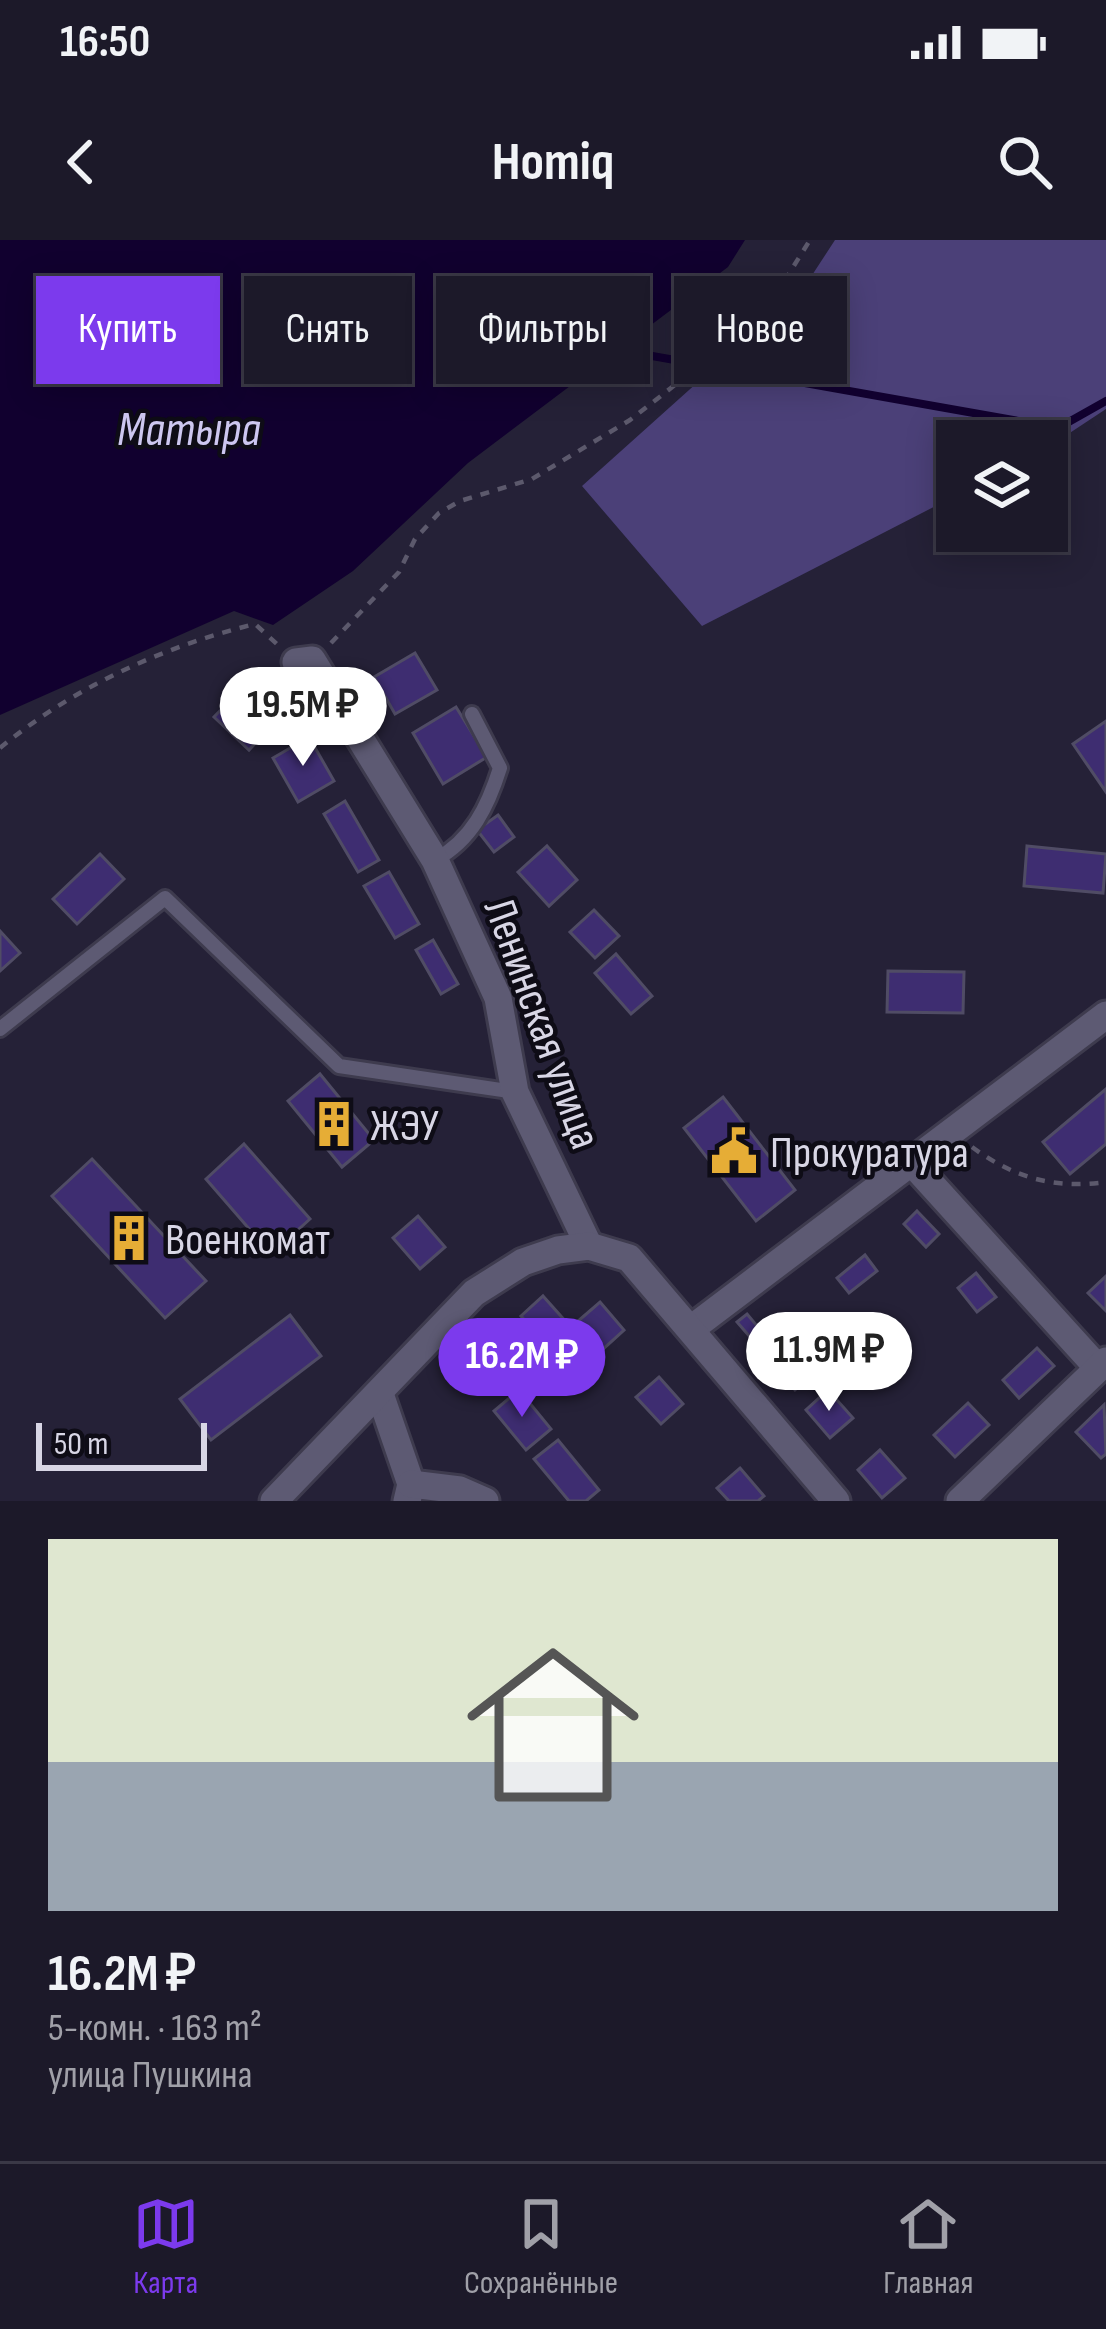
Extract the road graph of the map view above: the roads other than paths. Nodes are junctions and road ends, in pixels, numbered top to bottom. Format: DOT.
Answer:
graph roads {
  1 [pos="296,662"];
  2 [pos="472,714"];
  3 [pos="435,860"];
  4 [pos="1106,1015"];
  5 [pos="0,1029"];
  6 [pos="515,1092"];
  7 [pos="913,1164"];
  8 [pos="590,1246"];
  9 [pos="691,1329"];
  10 [pos="1102,1364"];
  11 [pos="380,1394"];
  12 [pos="410,1492"];
  13 [pos="274,1501"];
  14 [pos="485,1501"];
  15 [pos="836,1501"];
  16 [pos="960,1501"];
  1 -- 3 [label="street, Ленинская улица"];
  2 -- 3 [label="lane"];
  3 -- 6 [label="street, Ленинская улица"];
  4 -- 7 [label="street"];
  5 -- 6 [label="lane"];
  6 -- 8 [label="street, Ленинская улица"];
  7 -- 9 [label="street"];
  7 -- 10 [label="street"];
  8 -- 9 [label="street"];
  8 -- 11 [label="street"];
  9 -- 15 [label="street"];
  10 -- 16 [label="street"];
  11 -- 12 [label="street"];
  11 -- 13 [label="street"];
  12 -- 14 [label="street"];
}
